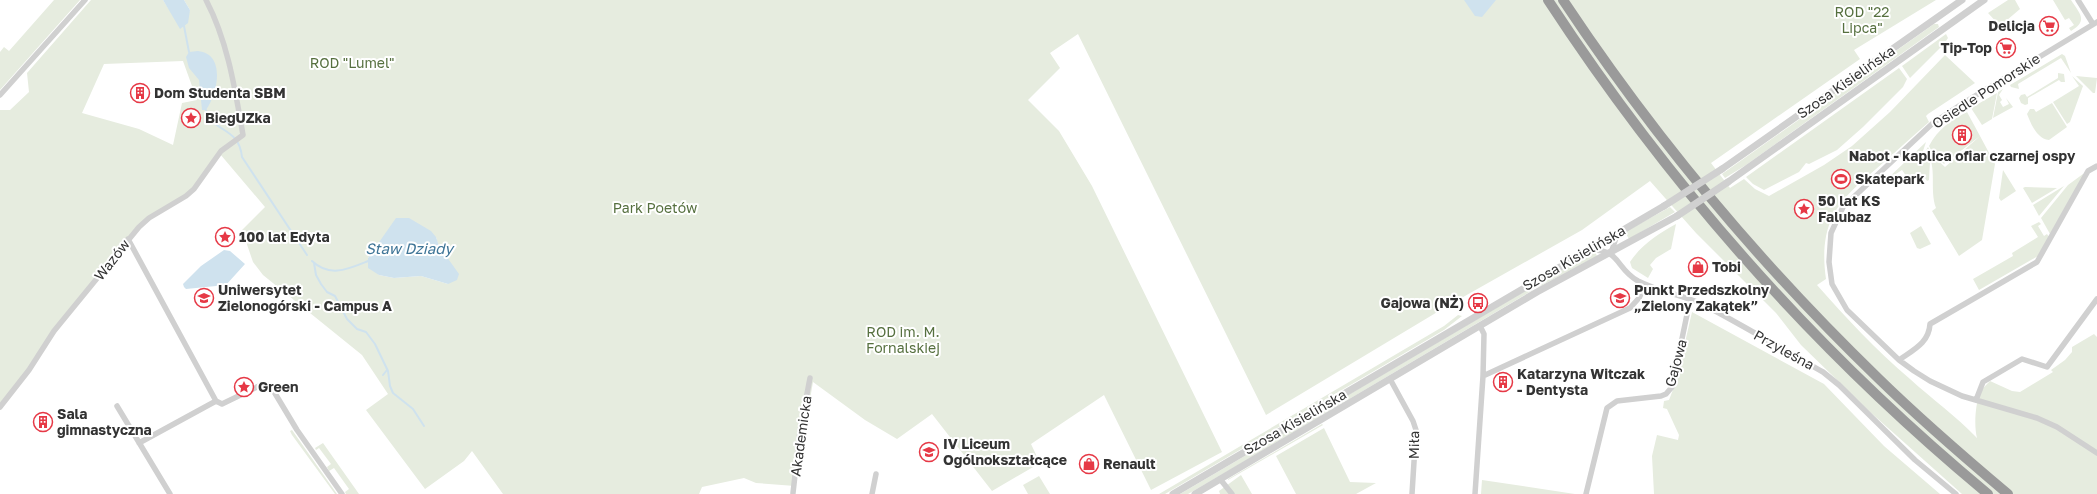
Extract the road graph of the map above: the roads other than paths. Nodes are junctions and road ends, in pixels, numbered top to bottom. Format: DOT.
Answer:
graph roads {
  1 [pos="85,0"];
  2 [pos="206,0"];
  3 [pos="1548,0"];
  4 [pos="1563,0"];
  5 [pos="1962,0"];
  6 [pos="1984,0"];
  7 [pos="2078,0"];
  8 [pos="2095,23"];
  9 [pos="0,95"];
  10 [pos="2097,166"];
  11 [pos="1618,232"];
  12 [pos="128,239"];
  13 [pos="1588,250"];
  14 [pos="1611,253"];
  15 [pos="1645,285"];
  16 [pos="2097,299"];
  17 [pos="1690,300"];
  18 [pos="1480,326"];
  19 [pos="1899,360"];
  20 [pos="1483,376"];
  21 [pos="810,378"];
  22 [pos="1390,379"];
  23 [pos="1976,400"];
  24 [pos="216,401"];
  25 [pos="117,406"];
  26 [pos="0,407"];
  27 [pos="139,443"];
  28 [pos="2097,453"];
  29 [pos="876,474"];
  30 [pos="1220,479"];
  31 [pos="170,494"];
  32 [pos="342,494"];
  33 [pos="793,494"];
  34 [pos="872,494"];
  35 [pos="1173,494"];
  36 [pos="1195,494"];
  37 [pos="1232,494"];
  38 [pos="1412,494"];
  39 [pos="1475,494"];
  40 [pos="1586,494"];
  41 [pos="1956,494"];
  42 [pos="1988,494"];
  43 [pos="2008,494"];
  1 -- 9 [label="street"];
  2 -- 12 [label="street, Wazów"];
  3 -- 42 [label="highway"];
  4 -- 43 [label="highway"];
  5 -- 11 [label="street, Szosa Kisielińska, bridge"];
  6 -- 14 [label="street, Szosa Kisielińska, bridge"];
  7 -- 8 [label="street, Osiedle Pomorskie"];
  8 -- 19 [label="street, Osiedle Pomorskie"];
  10 -- 19 [label="street"];
  11 -- 13 [label="street, Szosa Kisielińska"];
  11 -- 14 [label="street"];
  12 -- 24 [label="street"];
  12 -- 26 [label="street, Wazów"];
  13 -- 14 [label="street"];
  13 -- 35 [label="street, Szosa Kisielińska"];
  14 -- 15 [label="street, Przyleśna"];
  14 -- 18 [label="street, Szosa Kisielińska"];
  15 -- 17 [label="street, Przyleśna"];
  15 -- 20 [label="street"];
  16 -- 23 [label="street"];
  17 -- 40 [label="street, Gajowa"];
  17 -- 41 [label="street, Przyleśna"];
  18 -- 20 [label="street"];
  18 -- 22 [label="street, Szosa Kisielińska"];
  19 -- 23 [label="street, Osiedle Pomorskie"];
  20 -- 39 [label="street"];
  21 -- 33 [label="street, Akademicka"];
  22 -- 30 [label="street, Szosa Kisielińska"];
  22 -- 38 [label="street, Miła"];
  23 -- 28 [label="street, Osiedle Pomorskie"];
  24 -- 27 [label="street"];
  24 -- 32 [label="street"];
  25 -- 27 [label="street"];
  27 -- 31 [label="street"];
  29 -- 34 [label="street"];
  30 -- 36 [label="street, Szosa Kisielińska"];
  30 -- 37 [label="street"];
}
